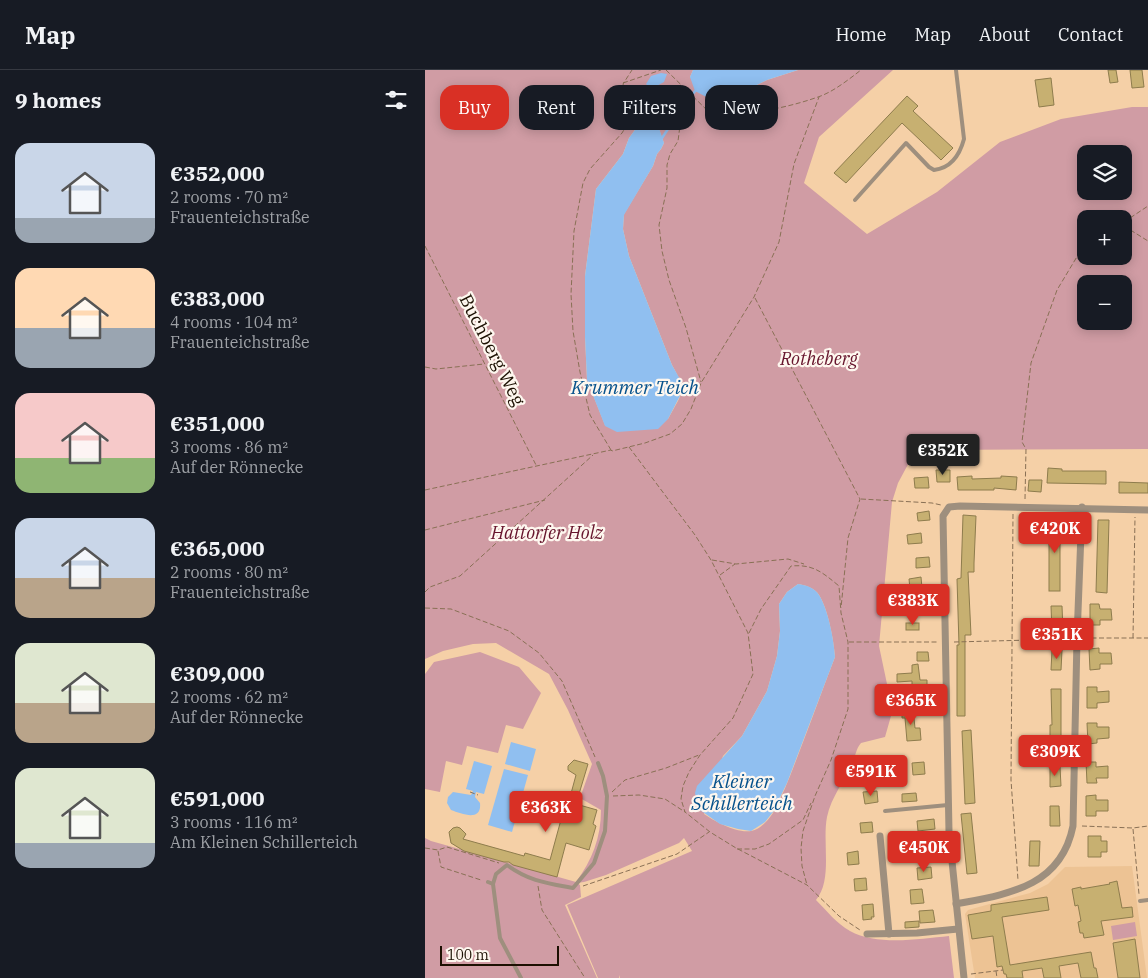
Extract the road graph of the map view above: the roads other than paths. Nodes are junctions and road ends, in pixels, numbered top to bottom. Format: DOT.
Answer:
graph roads {
  1 [pos="956,70"];
  2 [pos="855,200"];
  3 [pos="1082,507"];
  4 [pos="1148,510"];
  5 [pos="598,763"];
  6 [pos="948,805"];
  7 [pos="885,811"];
  8 [pos="880,836"];
  9 [pos="487,882"];
  10 [pos="493,884"];
  11 [pos="1148,900"];
  12 [pos="1140,901"];
  13 [pos="956,904"];
  14 [pos="958,929"];
  15 [pos="867,934"];
  16 [pos="889,934"];
  17 [pos="964,977"];
  18 [pos="521,978"];
  1 -- 2 [label="lane"];
  3 -- 4 [label="street"];
  3 -- 6 [label="street"];
  3 -- 13 [label="street"];
  5 -- 10 [label="lane"];
  6 -- 7 [label="lane"];
  6 -- 13 [label="street"];
  8 -- 16 [label="street"];
  9 -- 10 [label="lane"];
  10 -- 18 [label="lane"];
  11 -- 12 [label="lane"];
  13 -- 14 [label="street"];
  14 -- 16 [label="street"];
  14 -- 17 [label="street"];
  15 -- 16 [label="street"];
}
